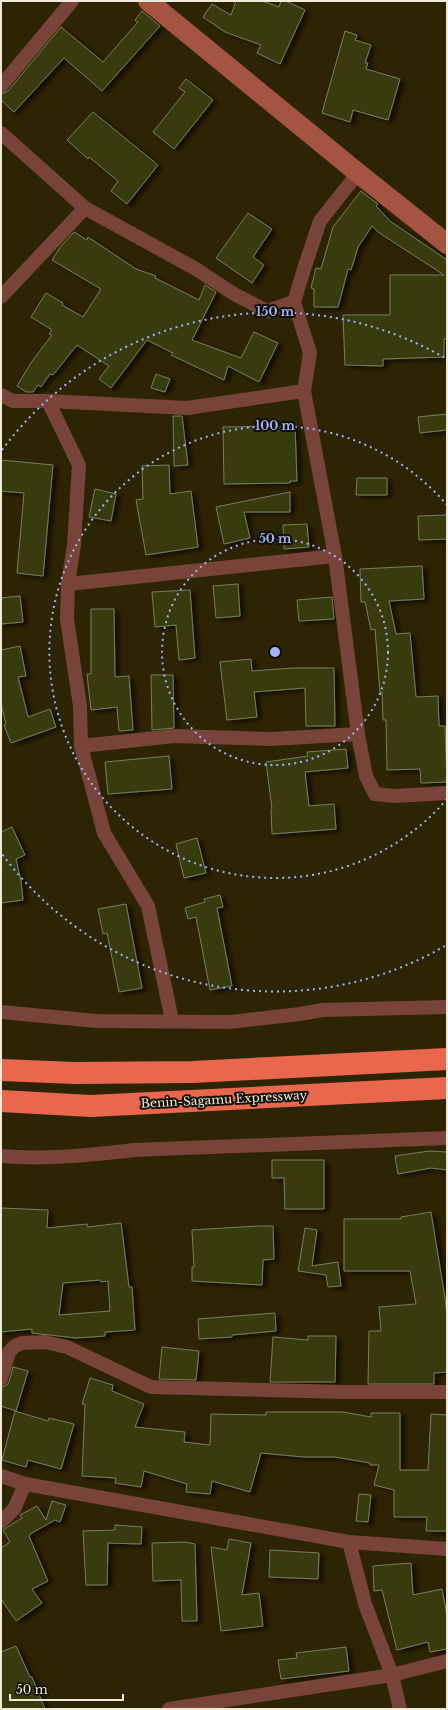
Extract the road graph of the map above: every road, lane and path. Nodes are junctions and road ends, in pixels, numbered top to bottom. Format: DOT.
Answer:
graph roads {
  1 [pos="72,1"];
  2 [pos="148,1"];
  3 [pos="1,86"];
  4 [pos="1,134"];
  5 [pos="358,173"];
  6 [pos="85,208"];
  7 [pos="447,244"];
  8 [pos="1,297"];
  9 [pos="294,302"];
  10 [pos="304,391"];
  11 [pos="1,395"];
  12 [pos="48,401"];
  13 [pos="335,556"];
  14 [pos="68,584"];
  15 [pos="358,734"];
  16 [pos="81,746"];
  17 [pos="447,793"];
  18 [pos="447,1007"];
  19 [pos="1,1012"];
  20 [pos="172,1020"];
  21 [pos="447,1059"];
  22 [pos="1,1070"];
  23 [pos="447,1088"];
  24 [pos="1,1101"];
  25 [pos="447,1138"];
  26 [pos="1,1156"];
  27 [pos="1,1379"];
  28 [pos="447,1392"];
  29 [pos="1,1476"];
  30 [pos="25,1484"];
  31 [pos="1,1522"];
  32 [pos="349,1542"];
  33 [pos="447,1549"];
  34 [pos="447,1661"];
  35 [pos="392,1676"];
  36 [pos="169,1709"];
  37 [pos="400,1709"];
  1 -- 3 [label="street"];
  2 -- 5 [label="street"];
  4 -- 6 [label="street"];
  5 -- 7 [label="street"];
  5 -- 9 [label="street"];
  6 -- 8 [label="street"];
  6 -- 9 [label="street"];
  9 -- 10 [label="street"];
  10 -- 12 [label="street"];
  10 -- 13 [label="street"];
  11 -- 12 [label="street"];
  12 -- 14 [label="street"];
  13 -- 14 [label="street"];
  13 -- 15 [label="street"];
  14 -- 16 [label="street"];
  15 -- 16 [label="street"];
  15 -- 17 [label="street"];
  16 -- 20 [label="street"];
  18 -- 20 [label="street"];
  19 -- 20 [label="street"];
  21 -- 22 [label="highway"];
  23 -- 24 [label="highway, Benin-Sagamu Expressway"];
  25 -- 26 [label="street"];
  27 -- 28 [label="street"];
  29 -- 30 [label="street"];
  30 -- 31 [label="street"];
  30 -- 32 [label="street"];
  32 -- 33 [label="street"];
  32 -- 35 [label="street"];
  34 -- 35 [label="street"];
  35 -- 36 [label="street"];
  35 -- 37 [label="street"];
}
